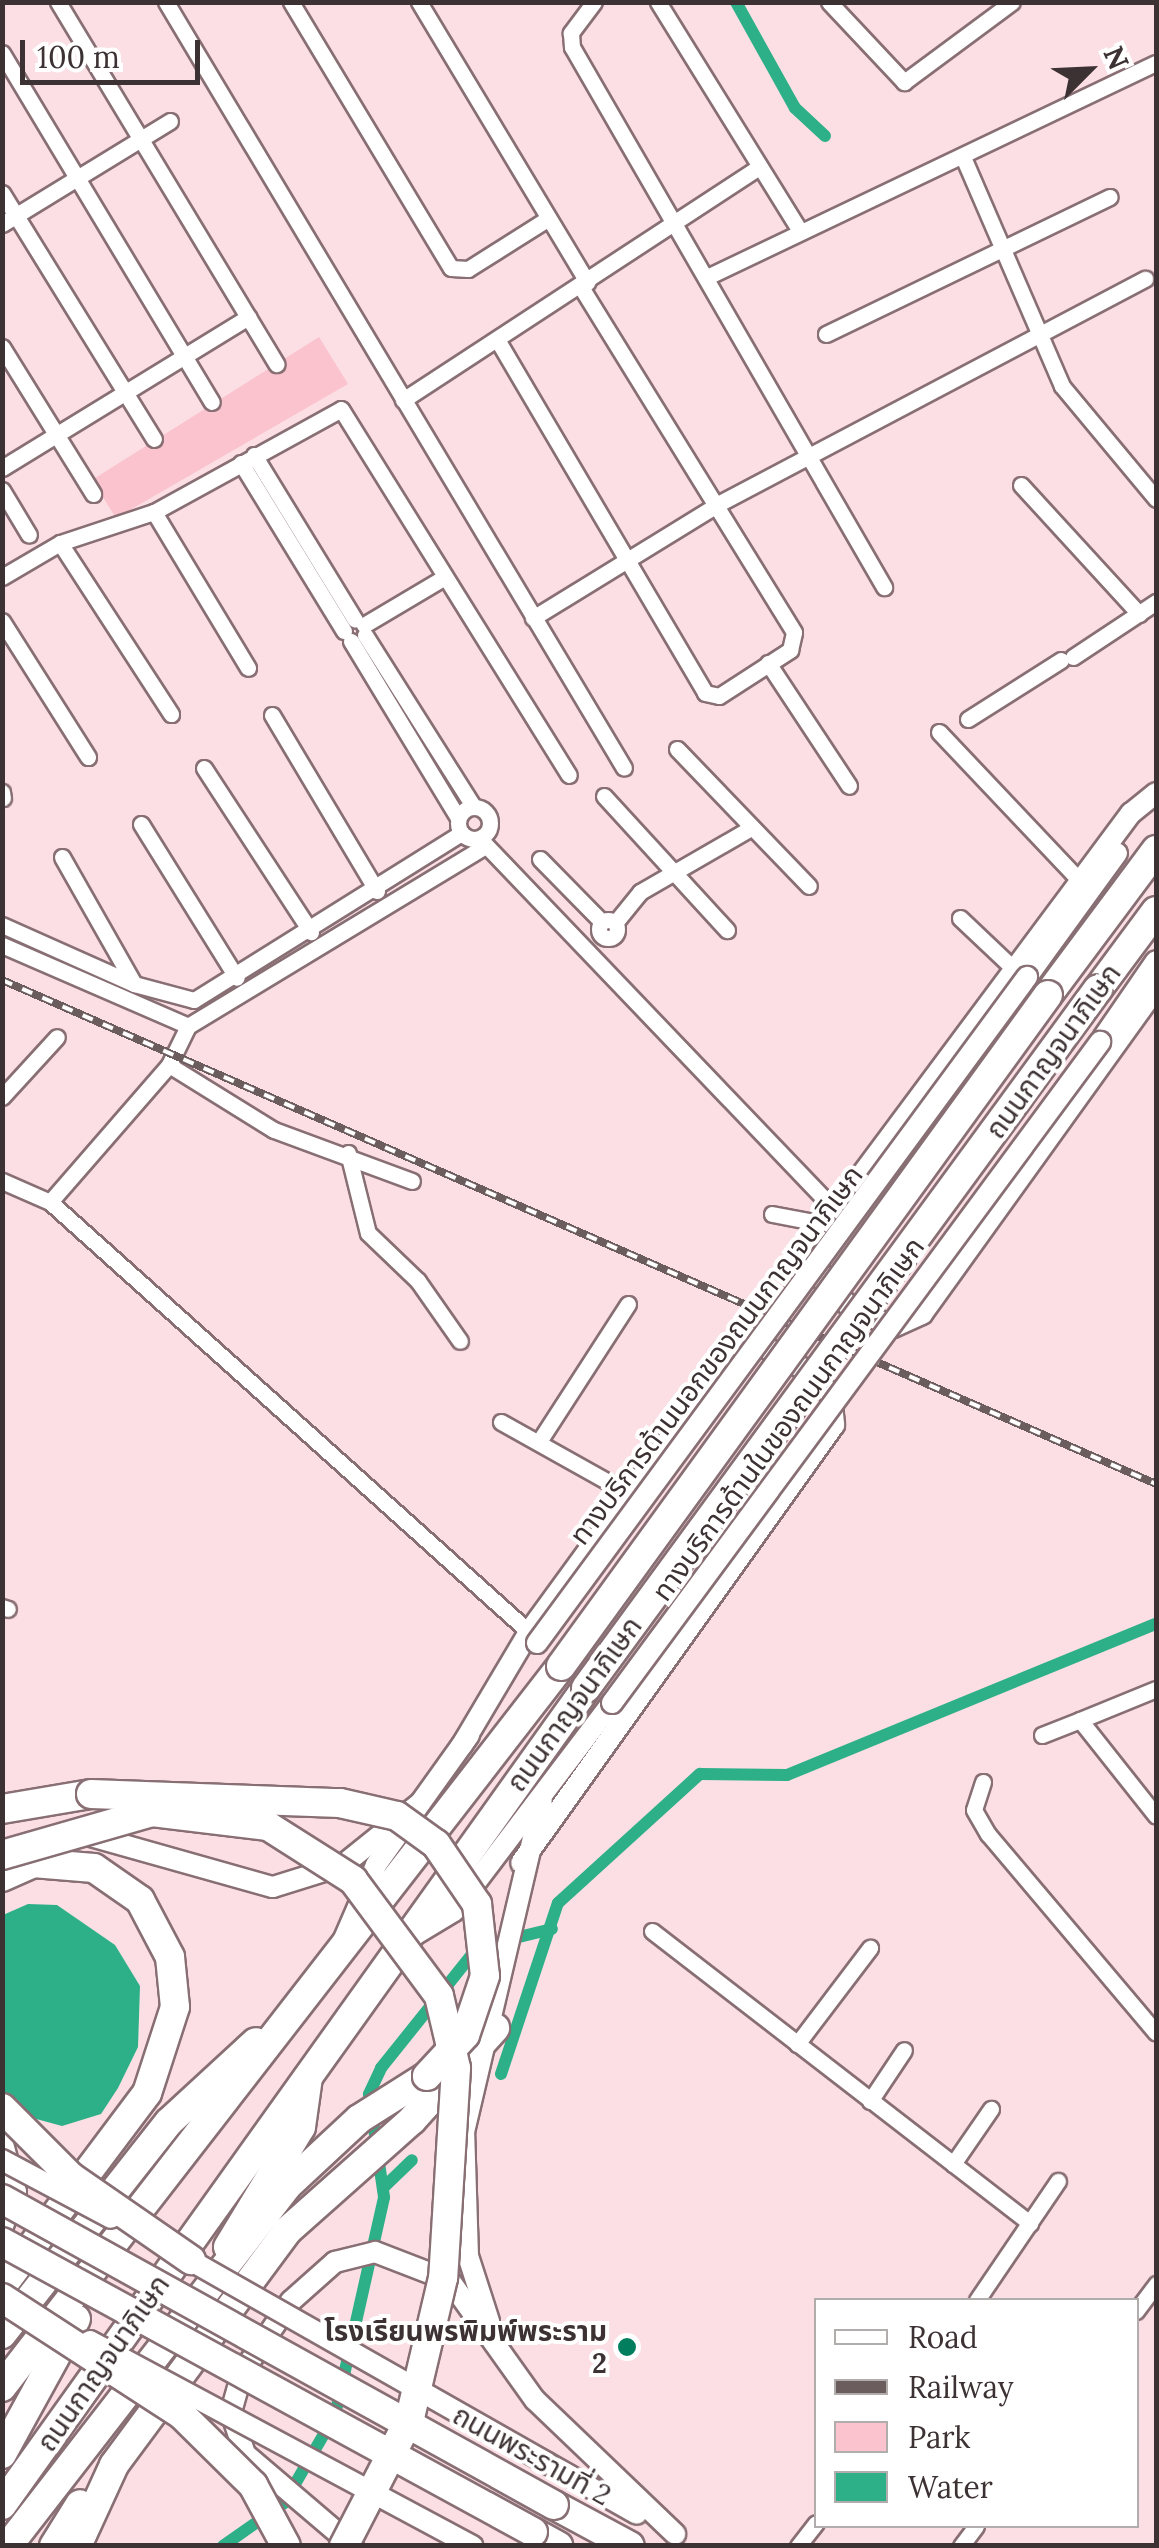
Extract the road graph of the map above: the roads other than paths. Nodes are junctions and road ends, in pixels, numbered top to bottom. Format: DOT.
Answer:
graph roads {
  1 [pos="58,2"];
  2 [pos="166,2"];
  3 [pos="291,2"];
  4 [pos="419,2"];
  5 [pos="594,2"];
  6 [pos="658,2"];
  7 [pos="829,2"];
  8 [pos="1012,2"];
  9 [pos="2,53"];
  10 [pos="1156,62"];
  11 [pos="170,120"];
  12 [pos="140,140"];
  13 [pos="963,157"];
  14 [pos="757,168"];
  15 [pos="78,178"];
  16 [pos="2,193"];
  17 [pos="1110,196"];
  18 [pos="547,219"];
  19 [pos="9,220"];
  20 [pos="674,225"];
  21 [pos="800,232"];
  22 [pos="999,247"];
  23 [pos="707,278"];
  24 [pos="1146,279"];
  25 [pos="584,284"];
  26 [pos="248,318"];
  27 [pos="1033,331"];
  28 [pos="826,334"];
  29 [pos="498,341"];
  30 [pos="2,347"];
  31 [pos="185,356"];
  32 [pos="276,364"];
  33 [pos="124,393"];
  34 [pos="404,400"];
  35 [pos="212,402"];
  36 [pos="57,434"];
  37 [pos="154,439"];
  38 [pos="807,458"];
  39 [pos="248,459"];
  40 [pos="2,468"];
  41 [pos="1021,485"];
  42 [pos="2,490"];
  43 [pos="93,494"];
  44 [pos="1156,499"];
  45 [pos="718,504"];
  46 [pos="154,512"];
  47 [pos="29,535"];
  48 [pos="60,544"];
  49 [pos="629,561"];
  50 [pos="2,577"];
  51 [pos="445,577"];
  52 [pos="884,587"];
  53 [pos="1156,602"];
  54 [pos="1139,614"];
  55 [pos="533,618"];
  56 [pos="2,621"];
  57 [pos="356,630"];
  58 [pos="768,664"];
  59 [pos="248,668"];
  60 [pos="171,714"];
  61 [pos="272,715"];
  62 [pos="968,718"];
  63 [pos="938,732"];
  64 [pos="677,750"];
  65 [pos="88,757"];
  66 [pos="204,768"];
  67 [pos="624,768"];
  68 [pos="569,775"];
  69 [pos="850,786"];
  70 [pos="604,796"];
  71 [pos="1156,796"];
  72 [pos="473,806"];
  73 [pos="141,824"];
  74 [pos="460,826"];
  75 [pos="751,828"];
  76 [pos="482,842"];
  77 [pos="1156,850"];
  78 [pos="62,857"];
  79 [pos="540,859"];
  80 [pos="672,872"];
  81 [pos="1079,880"];
  82 [pos="809,886"];
  83 [pos="378,892"];
  84 [pos="1156,910"];
  85 [pos="960,918"];
  86 [pos="2,925"];
  87 [pos="606,927"];
  88 [pos="727,930"];
  89 [pos="310,932"];
  90 [pos="2,945"];
  91 [pos="583,954"];
  92 [pos="1156,962"];
  93 [pos="236,978"];
  94 [pos="1030,980"];
  95 [pos="134,984"];
  96 [pos="1156,988"];
  97 [pos="188,1026"];
  98 [pos="57,1037"];
  99 [pos="169,1065"];
  100 [pos="2,1098"];
  101 [pos="348,1152"];
  102 [pos="2,1181"];
  103 [pos="412,1181"];
  104 [pos="50,1202"];
  105 [pos="772,1214"];
  106 [pos="830,1217"];
  107 [pos="628,1304"];
  108 [pos="460,1341"];
  109 [pos="501,1422"];
  110 [pos="540,1440"];
  111 [pos="630,1494"];
  112 [pos="533,1637"];
  113 [pos="1156,1689"];
  114 [pos="1080,1720"];
  115 [pos="1042,1735"];
  116 [pos="983,1782"];
  117 [pos="542,1800"];
  118 [pos="420,1803"];
  119 [pos="2,1809"];
  120 [pos="1156,1816"];
  121 [pos="2,1842"];
  122 [pos="2,1854"];
  123 [pos="521,1863"];
  124 [pos="2,1876"];
  125 [pos="652,1932"];
  126 [pos="409,1938"];
  127 [pos="870,1948"];
  128 [pos="340,1955"];
  129 [pos="284,2019"];
  130 [pos="495,2028"];
  131 [pos="1156,2033"];
  132 [pos="797,2044"];
  133 [pos="904,2050"];
  134 [pos="306,2078"];
  135 [pos="870,2101"];
  136 [pos="2,2108"];
  137 [pos="991,2109"];
  138 [pos="168,2122"];
  139 [pos="2,2140"];
  140 [pos="2,2160"];
  141 [pos="954,2164"];
  142 [pos="1058,2182"];
  143 [pos="2,2199"];
  144 [pos="70,2200"];
  145 [pos="1030,2222"];
  146 [pos="2,2228"];
  147 [pos="2,2242"];
  148 [pos="108,2252"];
  149 [pos="191,2260"];
  150 [pos="227,2266"];
  151 [pos="4,2284"];
  152 [pos="1156,2284"];
  153 [pos="978,2298"];
  154 [pos="1139,2307"];
  155 [pos="184,2328"];
  156 [pos="2,2334"];
  157 [pos="191,2365"];
  158 [pos="6,2379"];
  159 [pos="518,2381"];
  160 [pos="2,2454"];
  161 [pos="114,2464"];
  162 [pos="2,2504"];
  163 [pos="814,2525"];
  164 [pos="674,2534"];
  165 [pos="8,2546"];
  166 [pos="54,2546"];
  167 [pos="77,2546"];
  168 [pos="286,2546"];
  169 [pos="344,2546"];
  170 [pos="352,2546"];
  171 [pos="472,2546"];
  172 [pos="558,2546"];
  173 [pos="630,2546"];
  174 [pos="695,2546"];
  175 [pos="798,2546"];
  1 -- 12 [label="street"];
  2 -- 34 [label="street"];
  3 -- 18 [label="street"];
  4 -- 18 [label="street"];
  5 -- 20 [label="street"];
  6 -- 14 [label="street"];
  7 -- 8 [label="street"];
  9 -- 15 [label="street"];
  10 -- 13 [label="street"];
  11 -- 12 [label="street"];
  12 -- 15 [label="street"];
  12 -- 26 [label="street"];
  13 -- 21 [label="street"];
  13 -- 22 [label="street"];
  14 -- 20 [label="street"];
  14 -- 21 [label="street"];
  15 -- 19 [label="street"];
  15 -- 31 [label="street"];
  16 -- 19 [label="street"];
  17 -- 22 [label="street"];
  18 -- 25 [label="street"];
  19 -- 33 [label="street"];
  20 -- 23 [label="street"];
  20 -- 25 [label="street"];
  21 -- 23 [label="street"];
  22 -- 27 [label="street"];
  22 -- 28 [label="street"];
  23 -- 38 [label="street"];
  24 -- 27 [label="street"];
  25 -- 29 [label="street"];
  25 -- 45 [label="street"];
  26 -- 31 [label="street"];
  26 -- 32 [label="street"];
  27 -- 38 [label="street"];
  27 -- 44 [label="street"];
  29 -- 34 [label="street"];
  29 -- 49 [label="street"];
  30 -- 36 [label="street"];
  31 -- 33 [label="street"];
  31 -- 35 [label="street"];
  33 -- 36 [label="street"];
  33 -- 37 [label="street"];
  34 -- 55 [label="street"];
  36 -- 40 [label="street"];
  36 -- 43 [label="street"];
  38 -- 45 [label="street"];
  38 -- 52 [label="street"];
  39 -- 46 [label="street"];
  39 -- 51 [label="street"];
  39 -- 57 [label="street"];
  41 -- 54 [label="street"];
  42 -- 47 [label="street"];
  45 -- 49 [label="street"];
  45 -- 58 [label="street"];
  46 -- 48 [label="street"];
  46 -- 59 [label="street"];
  48 -- 50 [label="street"];
  48 -- 60 [label="street"];
  49 -- 55 [label="street"];
  49 -- 58 [label="street"];
  51 -- 57 [label="street"];
  51 -- 68 [label="street"];
  53 -- 54 [label="street"];
  54 -- 62 [label="street"];
  55 -- 67 [label="street"];
  56 -- 65 [label="street"];
  57 -- 72 [label="street"];
  57 -- 74 [label="street"];
  58 -- 69 [label="street"];
  61 -- 83 [label="street"];
  63 -- 81 [label="street"];
  64 -- 75 [label="street"];
  66 -- 89 [label="street"];
  70 -- 80 [label="street"];
  71 -- 81 [label="main road"];
  71 -- 94 [label="main road, ทางบริการด้านนอกของถนนกาญจนาภิเษก"];
  72 -- 74 [label="street"];
  72 -- 76 [label="street"];
  73 -- 93 [label="street"];
  74 -- 76 [label="street"];
  74 -- 83 [label="street"];
  75 -- 80 [label="street"];
  75 -- 82 [label="street"];
  76 -- 91 [label="street"];
  76 -- 97 [label="street"];
  77 -- 94 [label="highway, ถนนกาญจนาภิเษก"];
  78 -- 95 [label="street"];
  79 -- 87 [label="street"];
  80 -- 87 [label="street"];
  80 -- 88 [label="street"];
  81 -- 94 [label="main road"];
  83 -- 89 [label="street"];
  84 -- 126 [label="highway, ถนนกาญจนาภิเษก, bridge"];
  85 -- 94 [label="street"];
  86 -- 95 [label="street"];
  87 -- 91 [label="street"];
  89 -- 93 [label="street"];
  90 -- 97 [label="street"];
  91 -- 106 [label="street"];
  92 -- 117 [label="main road, ทางบริการด้านในของถนนกาญจนาภิเษก, bridge"];
  93 -- 95 [label="street"];
  94 -- 106 [label="main road"];
  94 -- 112 [label="main road, ทางบริการด้านนอกของถนนกาญจนาภิเษก, bridge"];
  94 -- 128 [label="highway, ถนนกาญจนาภิเษก, bridge"];
  96 -- 106 [label="main road"];
  97 -- 99 [label="street"];
  98 -- 100 [label="street"];
  99 -- 101 [label="street"];
  99 -- 104 [label="street"];
  101 -- 103 [label="street"];
  101 -- 108 [label="street"];
  102 -- 104 [label="street"];
  104 -- 112 [label="street"];
  105 -- 106 [label="street"];
  107 -- 110 [label="street"];
  109 -- 110 [label="street"];
  110 -- 111 [label="street"];
  111 -- 112 [label="main road"];
  111 -- 123 [label="main road"];
  112 -- 118 [label="main road, ทางบริการด้านนอกของถนนกาญจนาภิเษก"];
  113 -- 114 [label="street"];
  114 -- 115 [label="street"];
  114 -- 120 [label="street"];
  116 -- 131 [label="street"];
  117 -- 123 [label="main road"];
  117 -- 126 [label="main road, ทางบริการด้านในของถนนกาญจนาภิเษก"];
  118 -- 121 [label="main road"];
  118 -- 128 [label="main road, ทางบริการด้านนอกของถนนกาญจนาภิเษก"];
  119 -- 150 [label="highway, bridge"];
  122 -- 169 [label="highway, bridge"];
  123 -- 130 [label="main road"];
  124 -- 144 [label="highway"];
  125 -- 132 [label="street"];
  126 -- 134 [label="highway, ถนนกาญจนาภิเษก"];
  127 -- 132 [label="street"];
  128 -- 129 [label="highway, ถนนกาญจนาภิเษก"];
  129 -- 138 [label="highway"];
  129 -- 148 [label="highway, ถนนกาญจนาภิเษก"];
  130 -- 157 [label="highway"];
  130 -- 159 [label="main road"];
  132 -- 135 [label="street"];
  133 -- 135 [label="street"];
  134 -- 150 [label="highway"];
  134 -- 162 [label="highway, ถนนกาญจนาภิเษก"];
  135 -- 141 [label="street"];
  136 -- 149 [label="highway, bridge"];
  137 -- 141 [label="street"];
  138 -- 144 [label="highway"];
  138 -- 156 [label="highway"];
  139 -- 146 [label="main road"];
  140 -- 149 [label="main road, ถนนพระรามที่ 2, bridge"];
  141 -- 145 [label="street"];
  142 -- 145 [label="street"];
  143 -- 173 [label="highway, ถนนพระรามที่ 2, bridge"];
  144 -- 151 [label="highway"];
  145 -- 153 [label="street"];
  147 -- 172 [label="highway, bridge"];
  148 -- 158 [label="highway, ถนนกาญจนาภิเษก"];
  148 -- 160 [label="highway, ถนนกาญจนาภิเษก"];
  149 -- 164 [label="main road, ถนนพระรามที่ 2, bridge"];
  150 -- 155 [label="highway"];
  151 -- 168 [label="highway, bridge"];
  151 -- 171 [label="main road, bridge"];
  152 -- 154 [label="street"];
  155 -- 157 [label="highway"];
  155 -- 165 [label="highway"];
  157 -- 161 [label="highway"];
  159 -- 164 [label="main road"];
  159 -- 170 [label="main road"];
  161 -- 166 [label="highway"];
  161 -- 167 [label="highway"];
  163 -- 175 [label="street"];
  164 -- 174 [label="main road, ถนนพระรามที่ 2"];
}
